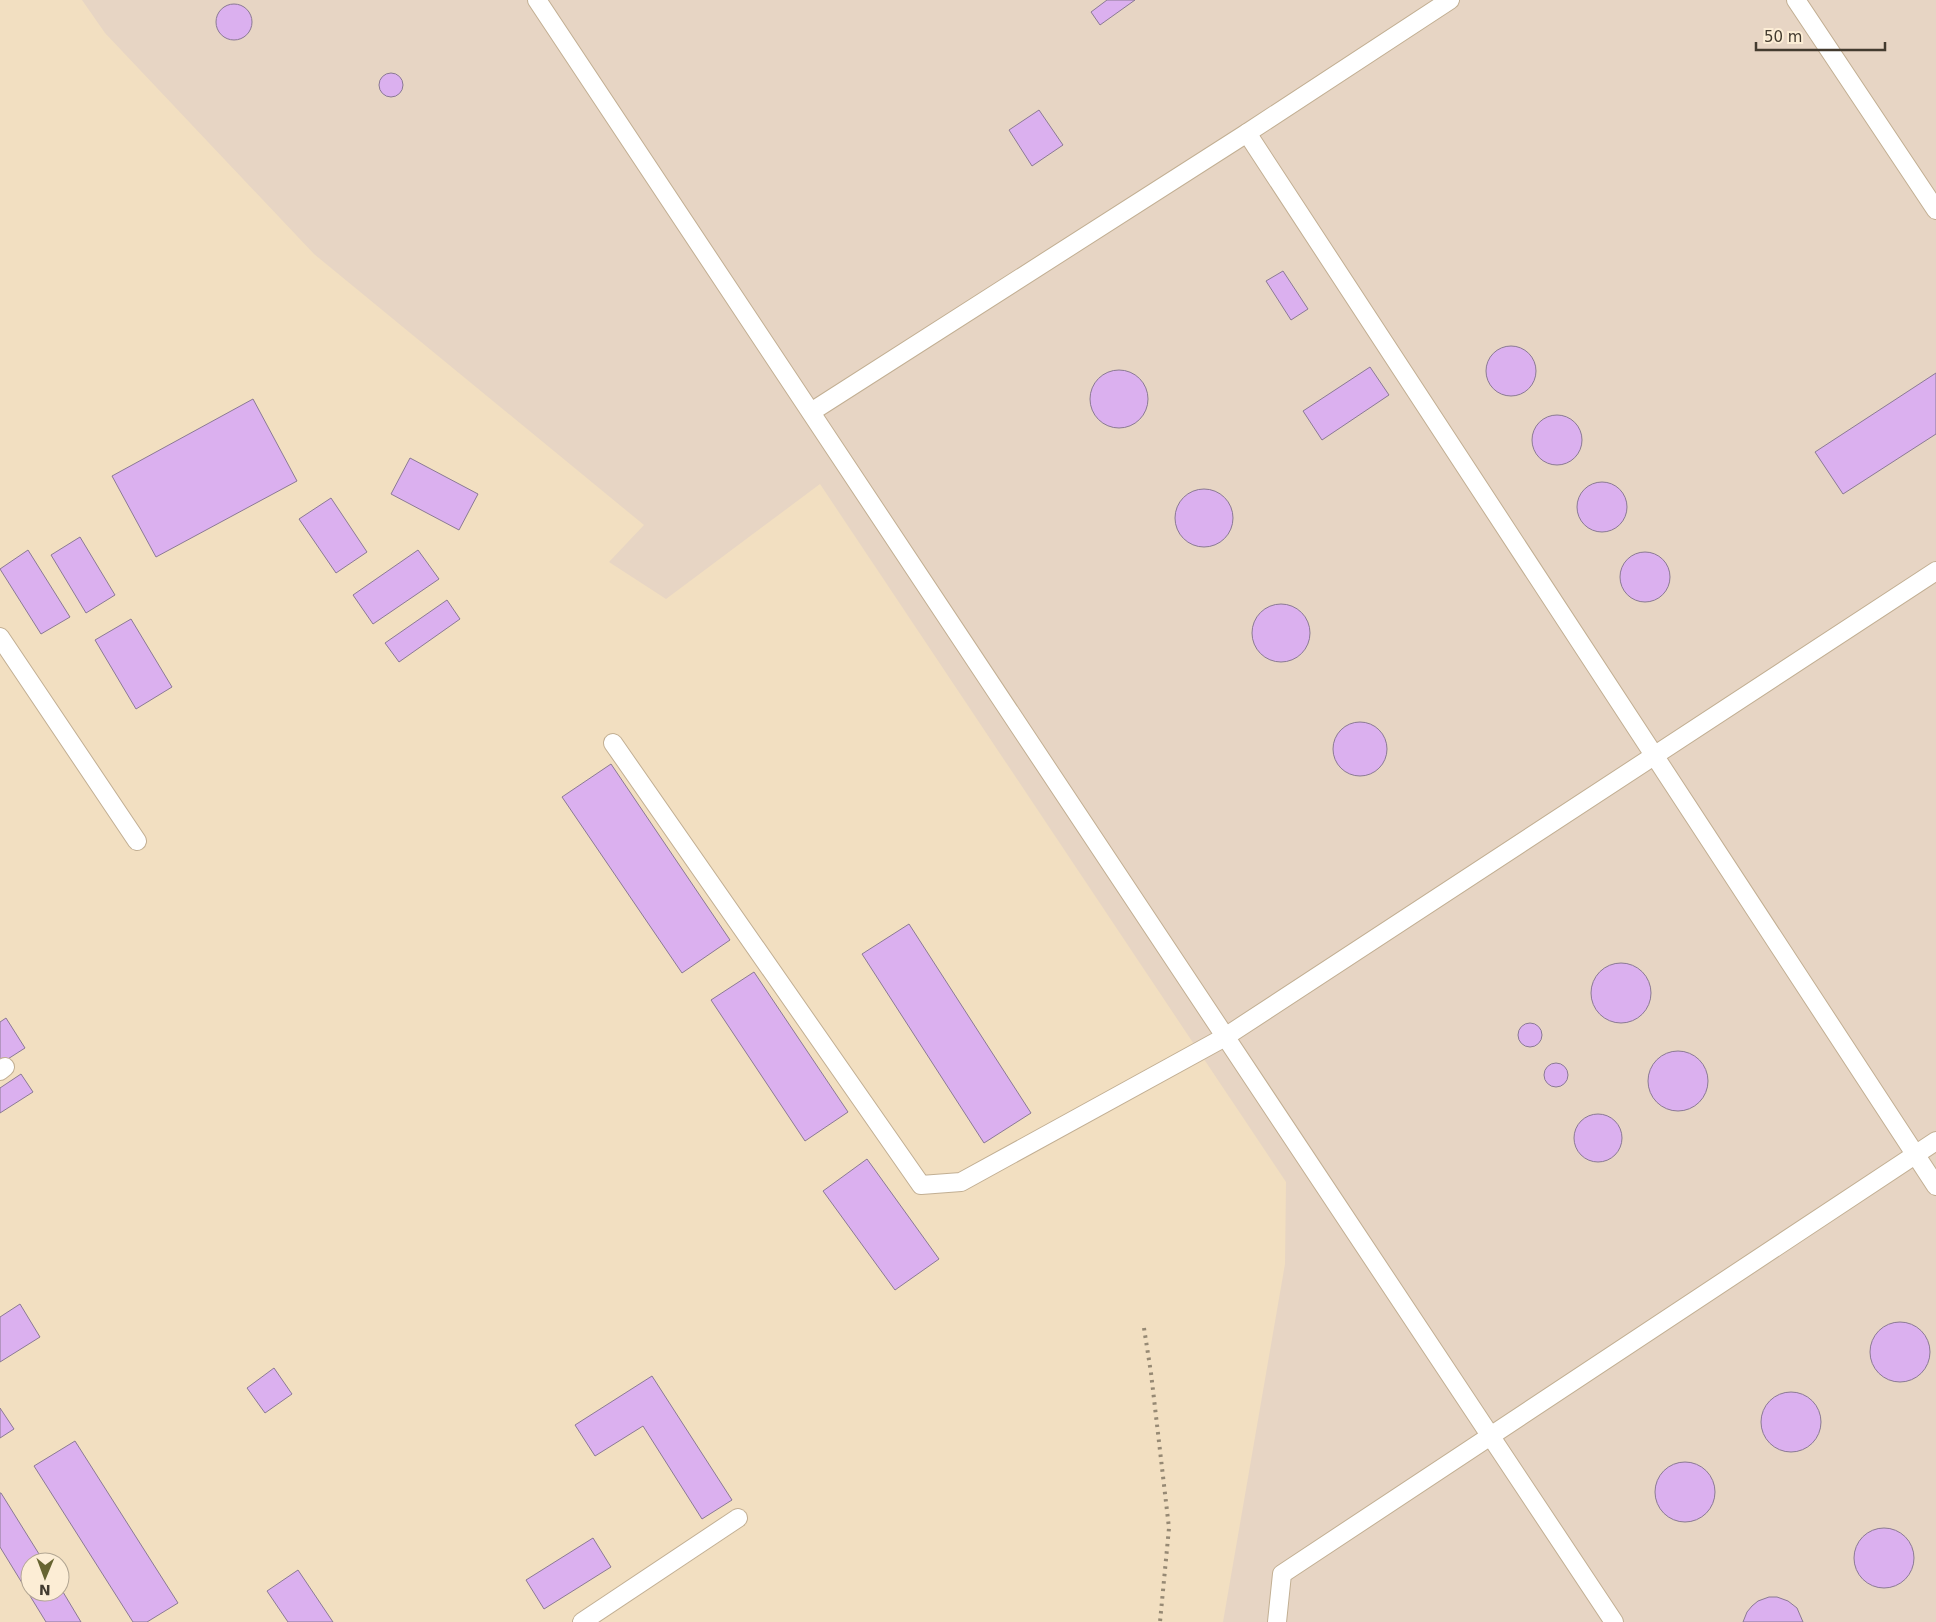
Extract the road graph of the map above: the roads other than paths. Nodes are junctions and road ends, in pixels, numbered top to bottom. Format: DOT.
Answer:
graph roads {
  1 [pos="537,0"];
  2 [pos="1450,0"];
  3 [pos="1796,0"];
  4 [pos="1247,133"];
  5 [pos="1936,210"];
  6 [pos="811,412"];
  7 [pos="1936,570"];
  8 [pos="0,637"];
  9 [pos="613,742"];
  10 [pos="1654,755"];
  11 [pos="137,842"];
  12 [pos="1225,1037"];
  13 [pos="1936,1141"];
  14 [pos="1916,1155"];
  15 [pos="1936,1186"];
  16 [pos="1490,1436"];
  17 [pos="738,1518"];
  18 [pos="582,1622"];
  19 [pos="1277,1622"];
  20 [pos="1614,1622"];
  1 -- 6 [label="street"];
  2 -- 4 [label="street"];
  3 -- 5 [label="street"];
  4 -- 6 [label="street"];
  4 -- 10 [label="street"];
  6 -- 12 [label="street"];
  7 -- 10 [label="street"];
  8 -- 11 [label="street"];
  9 -- 12 [label="street"];
  10 -- 12 [label="street"];
  10 -- 14 [label="street"];
  12 -- 16 [label="street"];
  13 -- 14 [label="street"];
  14 -- 15 [label="street"];
  14 -- 16 [label="street"];
  16 -- 19 [label="street"];
  16 -- 20 [label="street"];
  17 -- 18 [label="street"];
}
